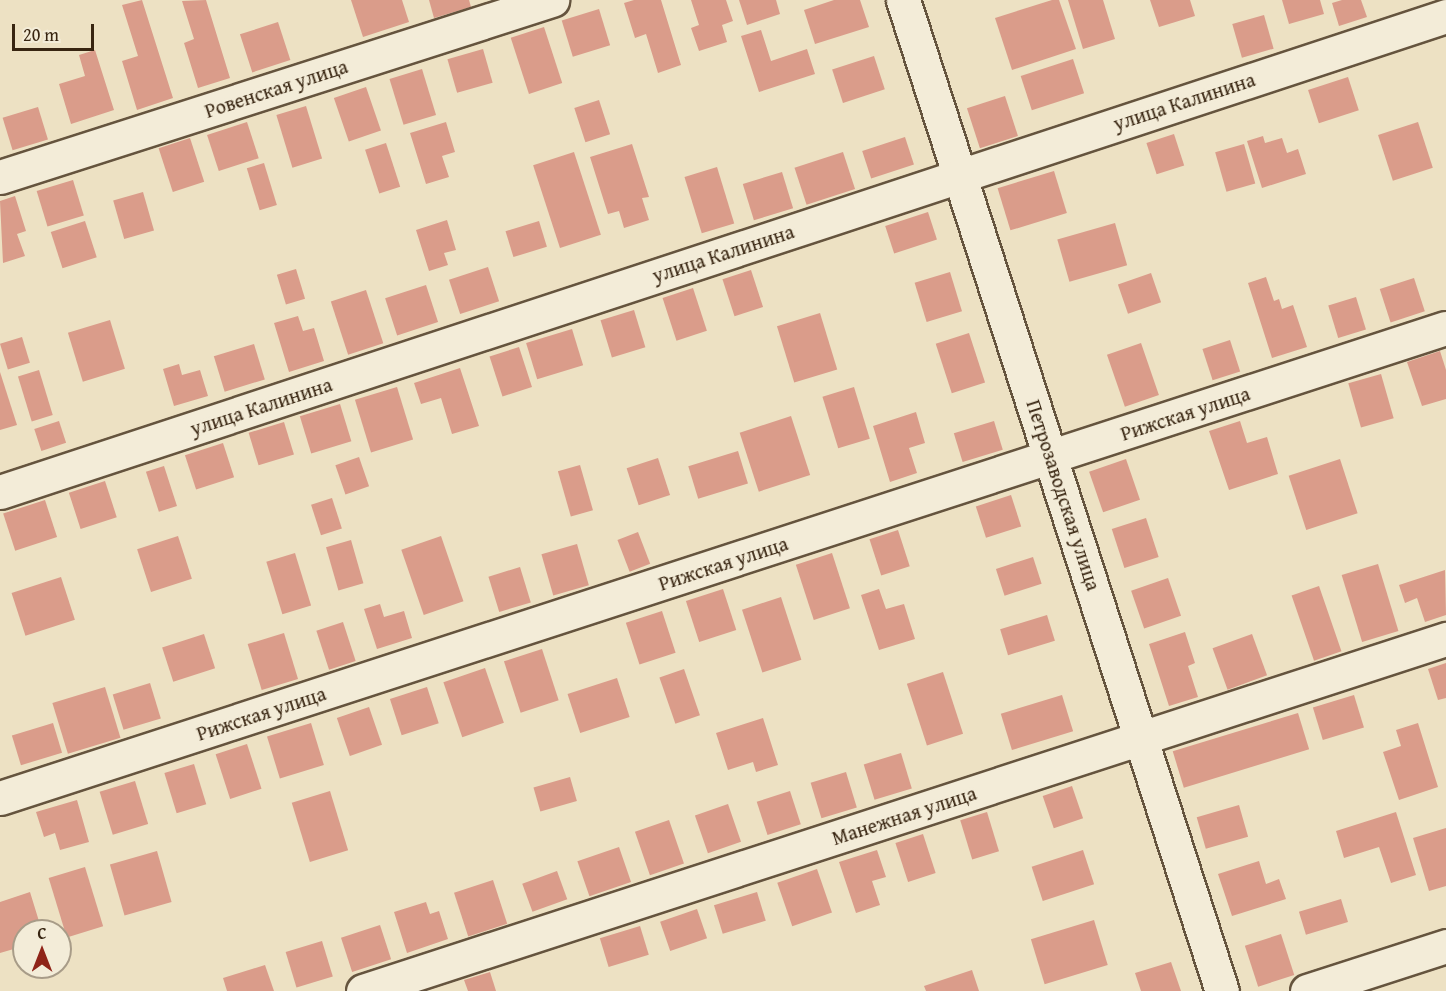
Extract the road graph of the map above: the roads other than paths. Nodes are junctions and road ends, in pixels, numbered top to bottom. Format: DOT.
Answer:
graph roads {
  1 [pos="552,0"];
  2 [pos="903,0"];
  3 [pos="1446,16"];
  4 [pos="960,174"];
  5 [pos="0,177"];
  6 [pos="1446,328"];
  7 [pos="1052,456"];
  8 [pos="0,492"];
  9 [pos="1446,639"];
  10 [pos="1142,737"];
  11 [pos="0,798"];
  12 [pos="1446,946"];
  13 [pos="363,991"];
  14 [pos="1222,991"];
  15 [pos="1307,991"];
  1 -- 5 [label="street, Ровенская улица"];
  2 -- 4 [label="street, Петрозаводская улица"];
  3 -- 4 [label="street, улица Калинина"];
  4 -- 7 [label="street, Петрозаводская улица"];
  4 -- 8 [label="street, улица Калинина"];
  6 -- 7 [label="street, Рижская улица"];
  7 -- 10 [label="street, Петрозаводская улица"];
  7 -- 11 [label="street, Рижская улица"];
  9 -- 10 [label="street, Манежная улица"];
  10 -- 13 [label="street, Манежная улица"];
  10 -- 14 [label="street, Петрозаводская улица"];
  12 -- 15 [label="street"];
}
